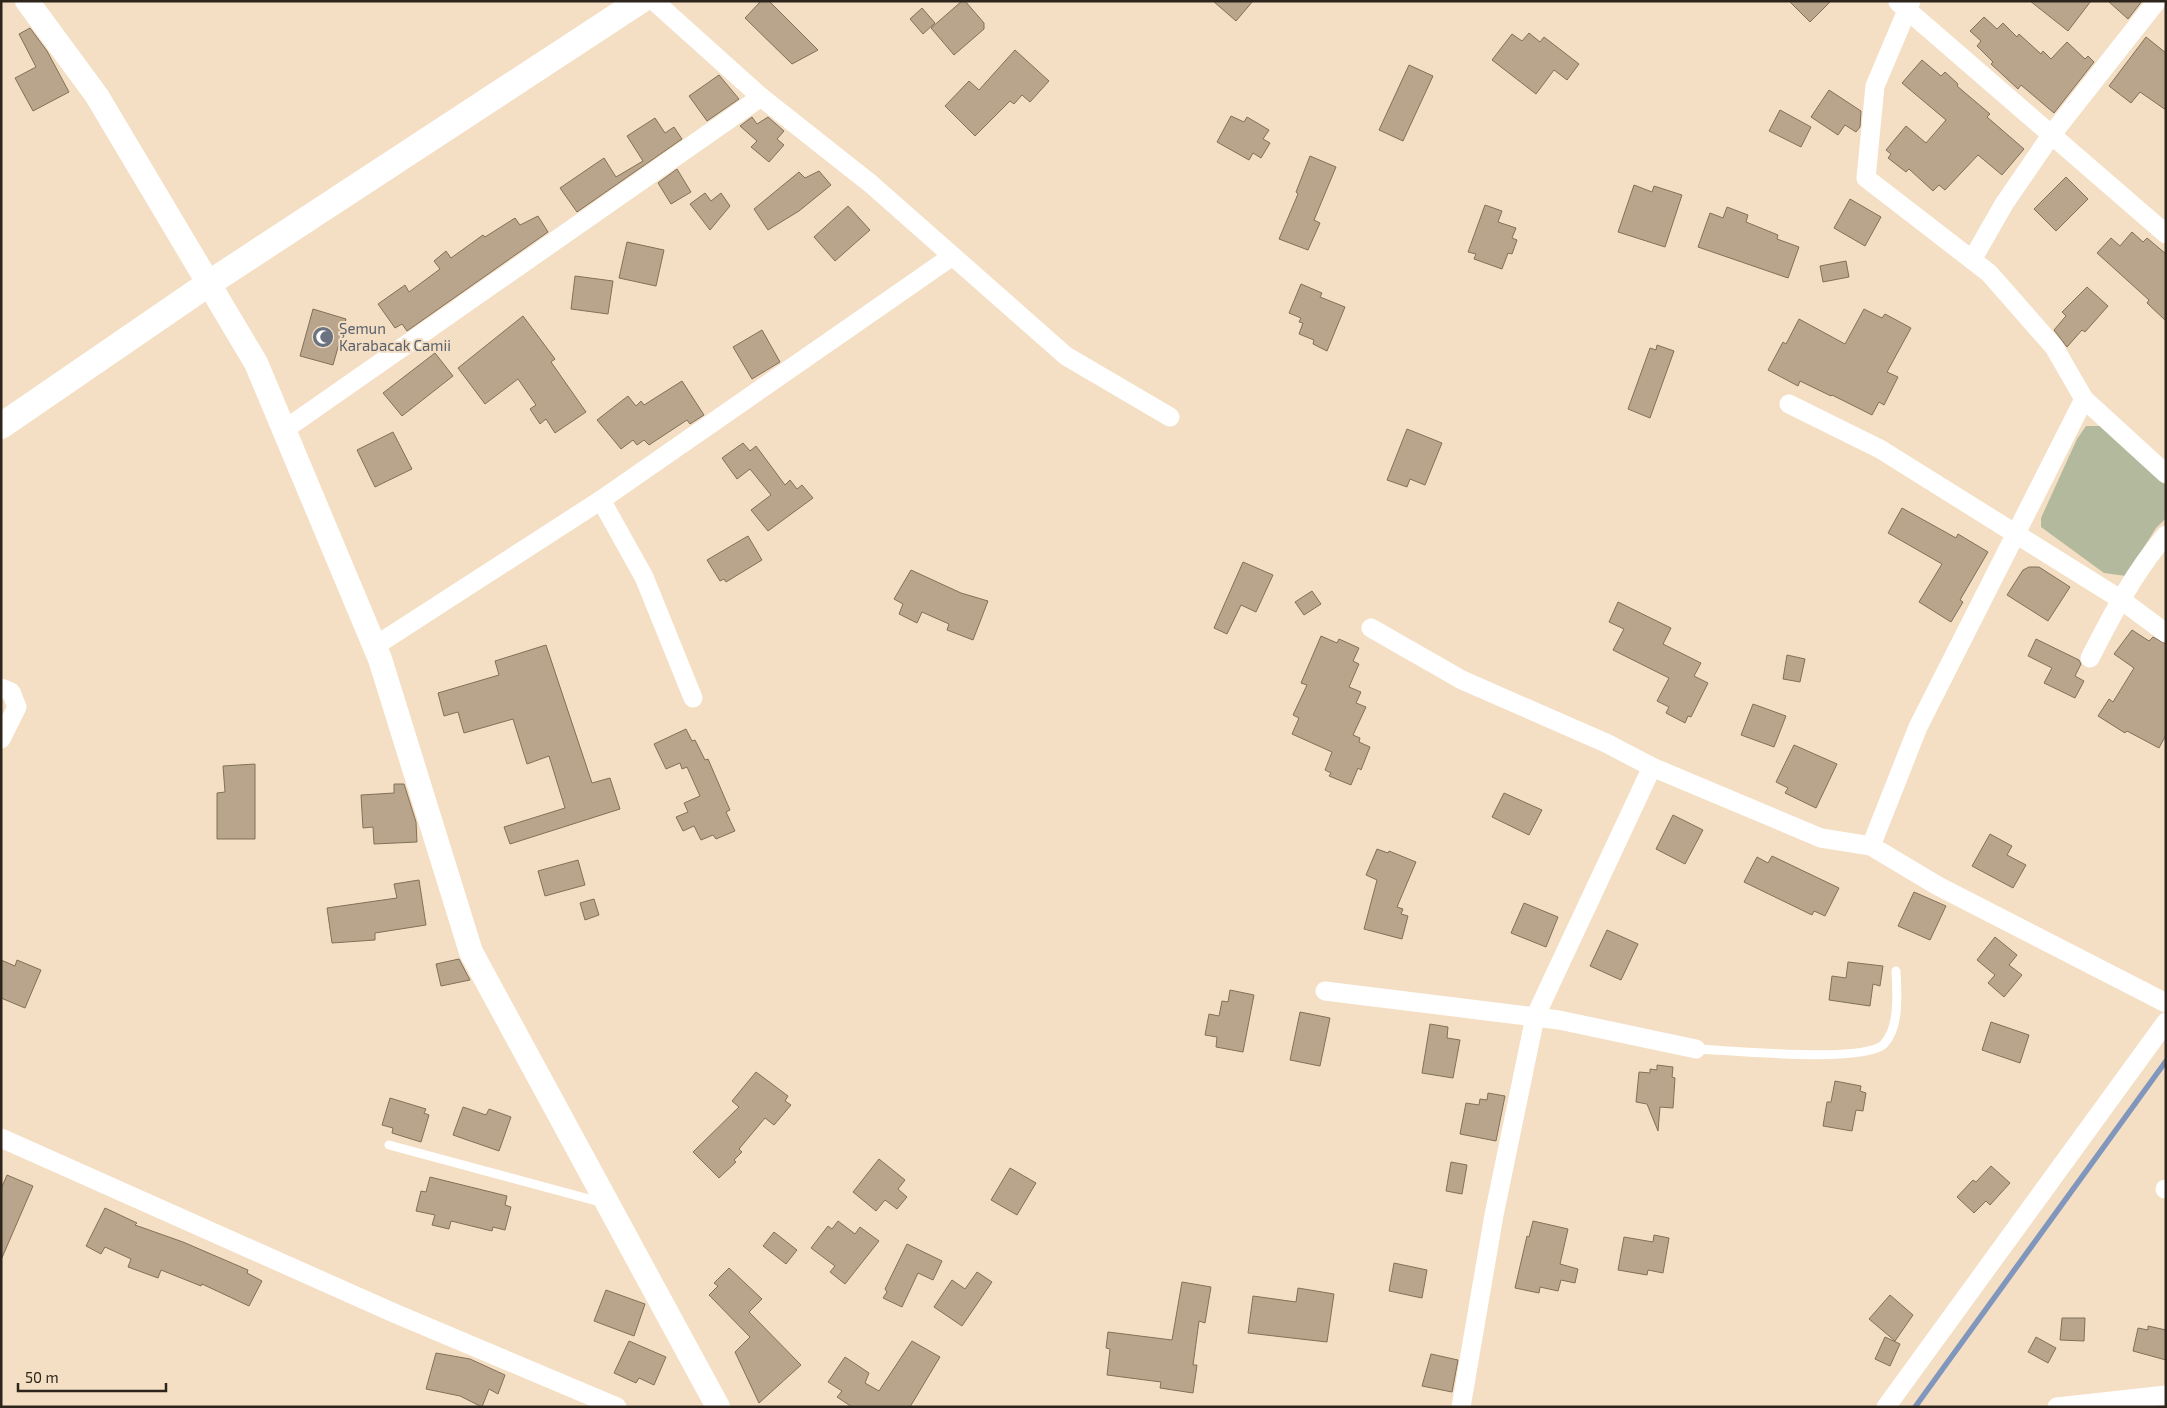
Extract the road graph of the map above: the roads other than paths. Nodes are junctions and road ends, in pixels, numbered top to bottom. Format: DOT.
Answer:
graph roads {
  1 [pos="26,1"];
  2 [pos="654,1"];
  3 [pos="2155,2"];
  4 [pos="1905,4"];
  5 [pos="625,5"];
  6 [pos="2166,9"];
  7 [pos="762,96"];
  8 [pos="2052,134"];
  9 [pos="2166,234"];
  10 [pos="951,257"];
  11 [pos="1972,260"];
  12 [pos="208,284"];
  13 [pos="2084,399"];
  14 [pos="1789,404"];
  15 [pos="1170,417"];
  16 [pos="1,426"];
  17 [pos="284,430"];
  18 [pos="2166,474"];
  19 [pos="601,500"];
  20 [pos="2014,533"];
  21 [pos="2166,535"];
  22 [pos="2120,599"];
  23 [pos="1371,628"];
  24 [pos="2166,633"];
  25 [pos="374,646"];
  26 [pos="2090,658"];
  27 [pos="1,688"];
  28 [pos="693,698"];
  29 [pos="1,739"];
  30 [pos="1652,767"];
  31 [pos="1871,846"];
  32 [pos="1896,971"];
  33 [pos="1325,991"];
  34 [pos="2166,1004"];
  35 [pos="1535,1017"];
  36 [pos="2166,1022"];
  37 [pos="1696,1049"];
  38 [pos="1,1138"];
  39 [pos="389,1145"];
  40 [pos="608,1204"];
  41 [pos="2166,1396"];
  42 [pos="2110,1405"];
  43 [pos="617,1407"];
  44 [pos="718,1407"];
  45 [pos="1461,1407"];
  46 [pos="1886,1407"];
  47 [pos="2057,1407"];
  1 -- 12 [label="street"];
  2 -- 7 [label="street"];
  3 -- 6 [label="street"];
  3 -- 8 [label="street"];
  4 -- 8 [label="street"];
  4 -- 11 [label="street"];
  5 -- 12 [label="main road"];
  7 -- 10 [label="street"];
  7 -- 17 [label="street"];
  8 -- 9 [label="street"];
  8 -- 11 [label="street"];
  10 -- 15 [label="street"];
  10 -- 19 [label="street"];
  11 -- 13 [label="street"];
  12 -- 16 [label="main road"];
  12 -- 17 [label="street"];
  13 -- 18 [label="street"];
  13 -- 20 [label="street"];
  14 -- 20 [label="street"];
  17 -- 25 [label="street"];
  19 -- 25 [label="street"];
  19 -- 28 [label="street"];
  20 -- 22 [label="street"];
  20 -- 31 [label="street"];
  21 -- 22 [label="street"];
  22 -- 24 [label="street"];
  22 -- 26 [label="street"];
  23 -- 30 [label="street"];
  25 -- 40 [label="street"];
  27 -- 29 [label="street"];
  30 -- 31 [label="street"];
  30 -- 35 [label="street"];
  31 -- 34 [label="street"];
  32 -- 37 [label="lane"];
  33 -- 35 [label="street"];
  35 -- 37 [label="street"];
  35 -- 45 [label="street"];
  36 -- 46 [label="street"];
  38 -- 43 [label="street"];
  39 -- 40 [label="lane"];
  40 -- 44 [label="street"];
  41 -- 42 [label="street"];
  42 -- 47 [label="street"];
}
